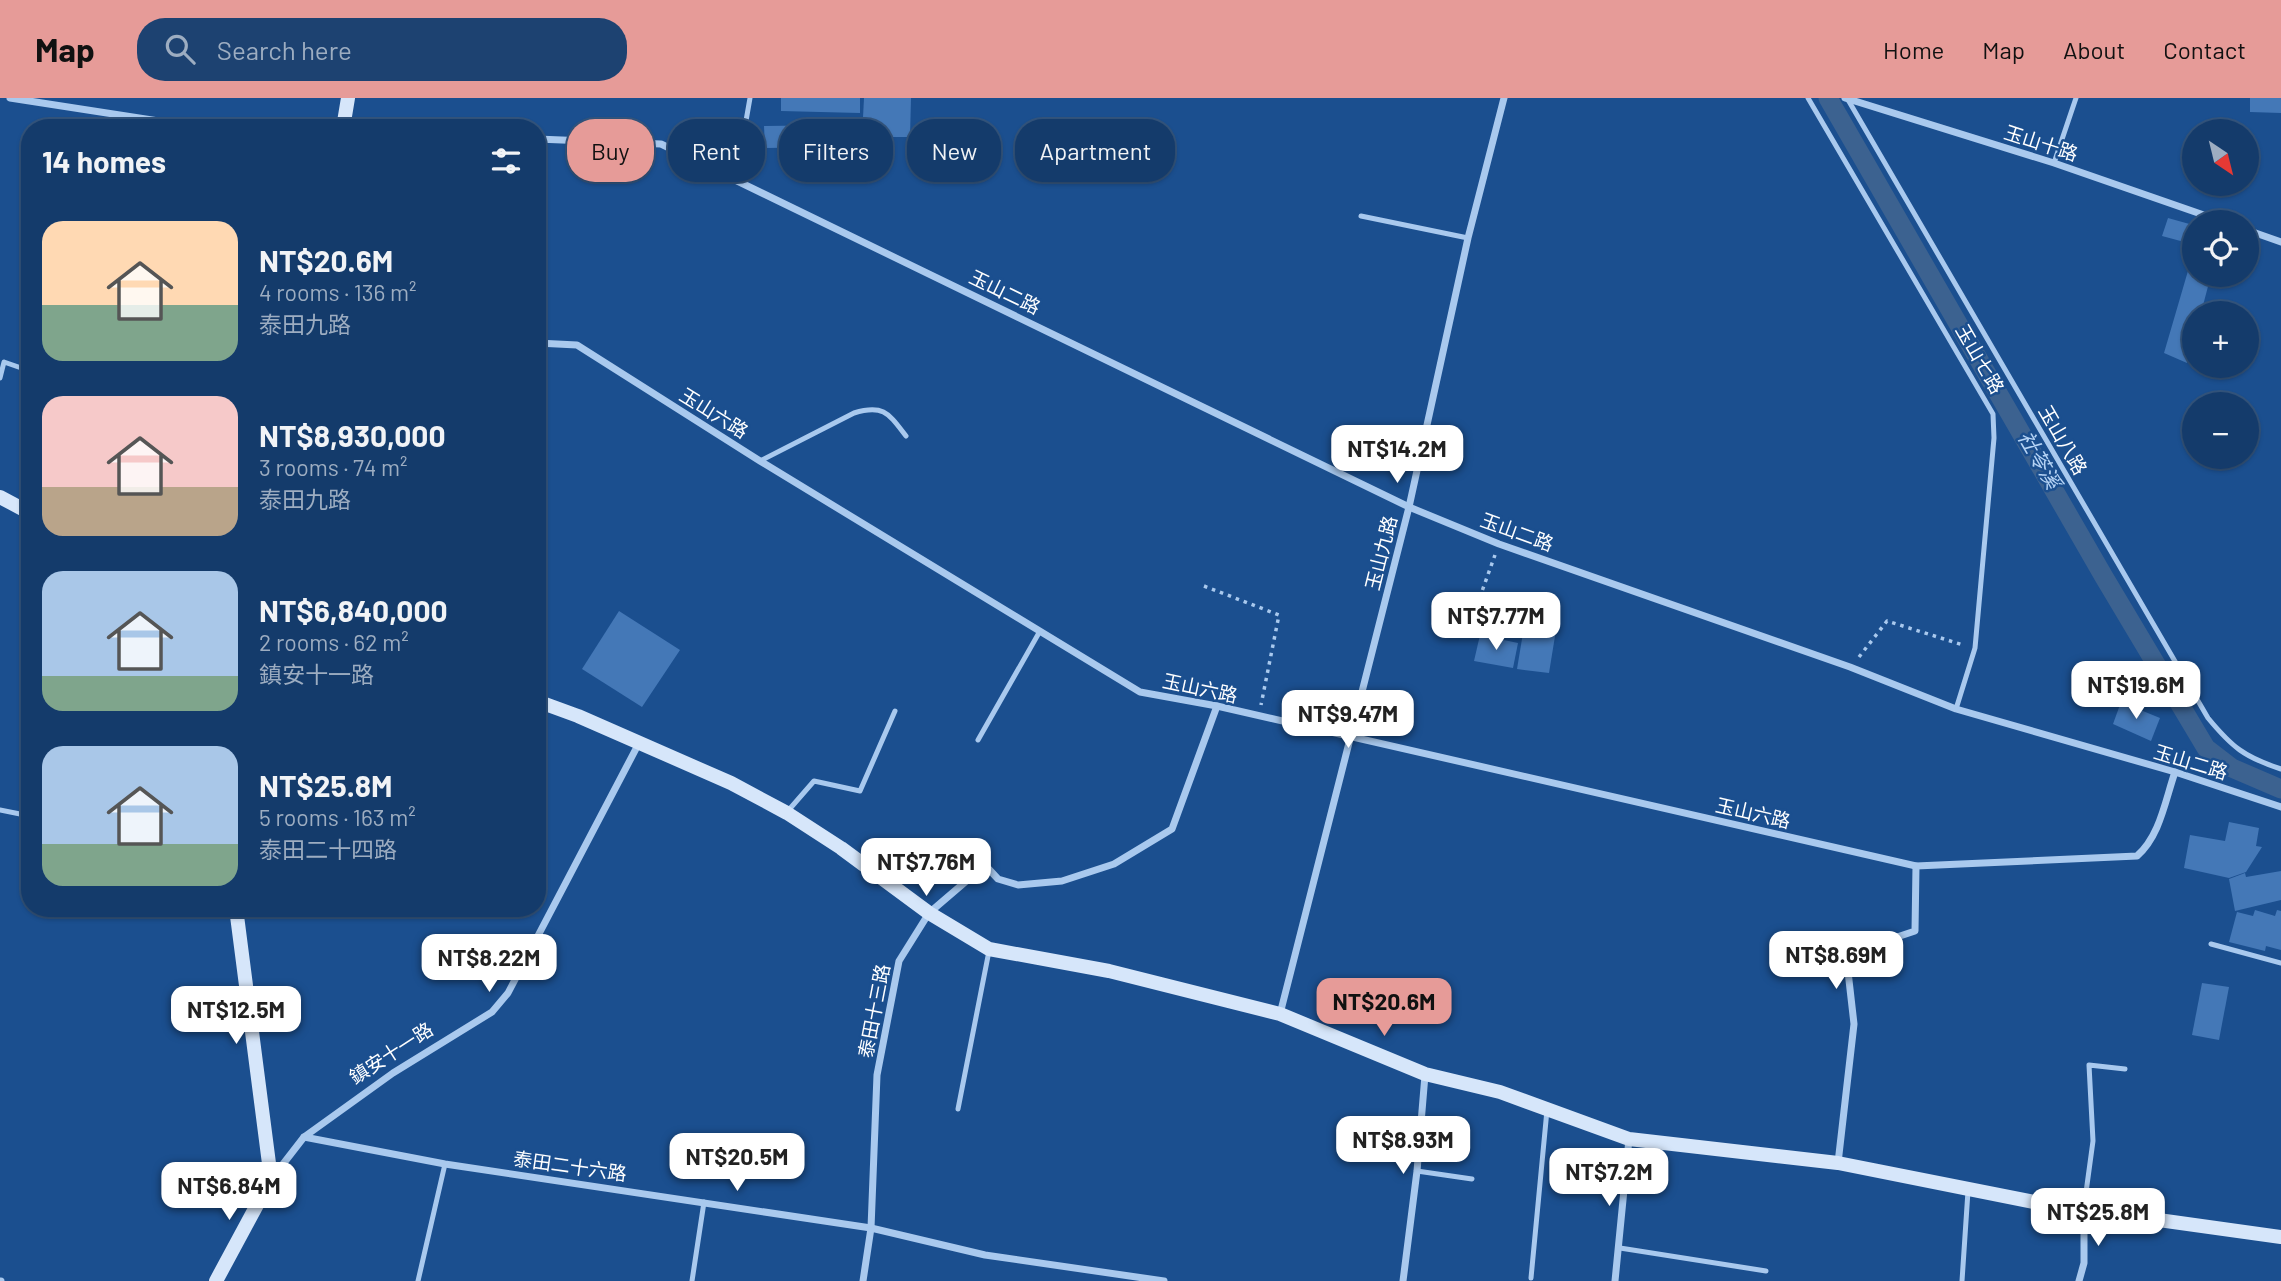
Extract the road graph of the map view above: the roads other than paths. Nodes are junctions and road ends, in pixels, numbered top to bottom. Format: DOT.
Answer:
graph roads {
  1 [pos="10,98"];
  2 [pos="348,98"];
  3 [pos="750,98"];
  4 [pos="1504,98"];
  5 [pos="1808,98"];
  6 [pos="1847,98"];
  7 [pos="2076,98"];
  8 [pos="146,119"];
  9 [pos="344,119"];
  10 [pos="746,119"];
  11 [pos="546,139"];
  12 [pos="668,147"];
  13 [pos="2054,163"];
  14 [pos="744,182"];
  15 [pos="2189,210"];
  16 [pos="1362,216"];
  17 [pos="2259,234"];
  18 [pos="1468,238"];
  19 [pos="2281,242"];
  20 [pos="546,343"];
  21 [pos="21,368"];
  22 [pos="0,378"];
  23 [pos="906,436"];
  24 [pos="761,461"];
  25 [pos="0,497"];
  26 [pos="1409,507"];
  27 [pos="21,508"];
  28 [pos="1040,631"];
  29 [pos="546,705"];
  30 [pos="1217,706"];
  31 [pos="1956,709"];
  32 [pos="895,711"];
  33 [pos="1351,737"];
  34 [pos="978,740"];
  35 [pos="639,743"];
  36 [pos="2281,769"];
  37 [pos="2175,772"];
  38 [pos="2281,807"];
  39 [pos="0,810"];
  40 [pos="786,813"];
  41 [pos="21,814"];
  42 [pos="1916,866"];
  43 [pos="929,914"];
  44 [pos="237,917"];
  45 [pos="2211,944"];
  46 [pos="989,948"];
  47 [pos="2281,963"];
  48 [pos="1280,1014"];
  49 [pos="2125,1069"];
  50 [pos="1425,1074"];
  51 [pos="1547,1108"];
  52 [pos="958,1109"];
  53 [pos="304,1138"];
  54 [pos="1629,1139"];
  55 [pos="1838,1163"];
  56 [pos="445,1164"];
  57 [pos="1418,1171"];
  58 [pos="271,1179"];
  59 [pos="1472,1179"];
  60 [pos="1968,1191"];
  61 [pos="704,1202"];
  62 [pos="2084,1211"];
  63 [pos="871,1228"];
  64 [pos="2281,1237"];
  65 [pos="1620,1248"];
  66 [pos="1766,1271"];
  67 [pos="1531,1278"];
  68 [pos="216,1281"];
  69 [pos="418,1281"];
  70 [pos="692,1281"];
  71 [pos="863,1281"];
  72 [pos="1164,1281"];
  73 [pos="1403,1281"];
  74 [pos="1615,1281"];
  75 [pos="1962,1281"];
  76 [pos="2079,1281"];
  1 -- 8 [label="street"];
  2 -- 9 [label="street"];
  3 -- 10 [label="lane"];
  4 -- 18 [label="street, 玉山九路"];
  5 -- 31 [label="lane, 玉山七路"];
  6 -- 13 [label="street, 玉山十路"];
  6 -- 36 [label="lane, 玉山八路"];
  7 -- 13 [label="lane"];
  11 -- 12 [label="street, 玉山二路"];
  13 -- 15 [label="street, 玉山十路"];
  14 -- 26 [label="street, 玉山二路"];
  16 -- 18 [label="lane"];
  17 -- 19 [label="street"];
  18 -- 26 [label="street, 玉山九路"];
  20 -- 24 [label="street, 玉山六路"];
  21 -- 22 [label="lane"];
  23 -- 24 [label="lane"];
  24 -- 28 [label="street, 玉山六路"];
  25 -- 27 [label="street"];
  26 -- 31 [label="street, 玉山二路"];
  26 -- 33 [label="street, 玉山九路"];
  28 -- 30 [label="street, 玉山六路"];
  28 -- 34 [label="lane"];
  29 -- 35 [label="street"];
  30 -- 33 [label="street, 玉山六路"];
  30 -- 43 [label="street, 泰田十三路"];
  31 -- 37 [label="street, 玉山二路"];
  32 -- 40 [label="lane"];
  33 -- 42 [label="street, 玉山六路"];
  33 -- 48 [label="street, 玉山九路"];
  35 -- 40 [label="street"];
  35 -- 53 [label="street, 鎮安十一路"];
  37 -- 38 [label="street, 玉山二路"];
  37 -- 42 [label="street, 玉山六路"];
  39 -- 41 [label="lane"];
  40 -- 43 [label="street"];
  42 -- 55 [label="street"];
  43 -- 46 [label="street"];
  43 -- 63 [label="street, 泰田十三路"];
  44 -- 58 [label="street"];
  45 -- 47 [label="lane"];
  46 -- 48 [label="street"];
  46 -- 52 [label="lane"];
  48 -- 50 [label="street"];
  49 -- 62 [label="lane"];
  50 -- 51 [label="street"];
  50 -- 57 [label="street"];
  51 -- 54 [label="street"];
  51 -- 67 [label="lane"];
  53 -- 56 [label="street, 泰田二十六路"];
  53 -- 58 [label="street, 鎮安十一路"];
  54 -- 55 [label="street"];
  54 -- 65 [label="street"];
  55 -- 60 [label="street"];
  56 -- 61 [label="street, 泰田二十六路"];
  56 -- 69 [label="lane"];
  57 -- 59 [label="lane"];
  57 -- 73 [label="street"];
  58 -- 68 [label="street, 鎮安十一路"];
  60 -- 62 [label="street"];
  60 -- 75 [label="lane"];
  61 -- 63 [label="street, 泰田二十六路"];
  61 -- 70 [label="lane"];
  62 -- 64 [label="street"];
  62 -- 76 [label="street"];
  63 -- 71 [label="street, 泰田十三路"];
  63 -- 72 [label="street, 泰田二十六路"];
  65 -- 66 [label="lane"];
  65 -- 74 [label="street"];
}
